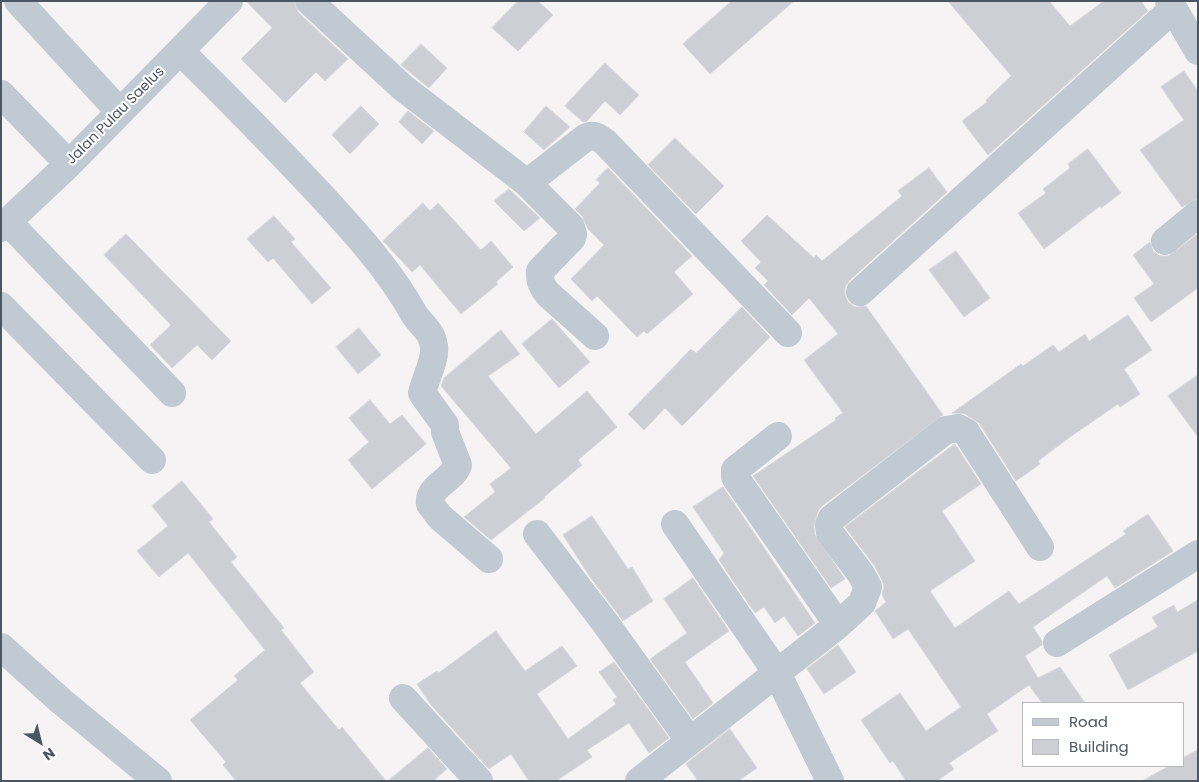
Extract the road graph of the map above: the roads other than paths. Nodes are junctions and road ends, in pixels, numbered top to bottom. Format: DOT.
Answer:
graph roads {
  1 [pos="18,1"];
  2 [pos="229,1"];
  3 [pos="310,1"];
  4 [pos="1171,5"];
  5 [pos="180,51"];
  6 [pos="1198,51"];
  7 [pos="1,94"];
  8 [pos="119,111"];
  9 [pos="69,164"];
  10 [pos="527,183"];
  11 [pos="1198,214"];
  12 [pos="4,224"];
  13 [pos="1165,240"];
  14 [pos="860,292"];
  15 [pos="1,306"];
  16 [pos="788,334"];
  17 [pos="594,336"];
  18 [pos="172,392"];
  19 [pos="778,436"];
  20 [pos="152,460"];
  21 [pos="675,524"];
  22 [pos="536,534"];
  23 [pos="1040,547"];
  24 [pos="1198,554"];
  25 [pos="489,559"];
  26 [pos="838,625"];
  27 [pos="1057,643"];
  28 [pos="1,647"];
  29 [pos="777,673"];
  30 [pos="403,698"];
  31 [pos="690,741"];
  32 [pos="158,781"];
  33 [pos="479,781"];
  34 [pos="639,781"];
  35 [pos="830,781"];
  1 -- 8 [label="street"];
  2 -- 5 [label="street, Jalan Pulau Saelus"];
  3 -- 10 [label="street"];
  4 -- 6 [label="street"];
  4 -- 14 [label="street"];
  5 -- 8 [label="street, Jalan Pulau Saelus"];
  5 -- 25 [label="street"];
  7 -- 9 [label="street"];
  8 -- 9 [label="street, Jalan Pulau Saelus"];
  9 -- 12 [label="street, Jalan Pulau Saelus"];
  10 -- 16 [label="street"];
  10 -- 17 [label="street"];
  11 -- 13 [label="street"];
  12 -- 18 [label="street"];
  15 -- 20 [label="street"];
  19 -- 26 [label="street"];
  21 -- 29 [label="street"];
  22 -- 31 [label="street"];
  23 -- 26 [label="street"];
  24 -- 27 [label="street"];
  26 -- 29 [label="street"];
  28 -- 32 [label="street"];
  29 -- 31 [label="street"];
  29 -- 35 [label="street"];
  30 -- 33 [label="street"];
  31 -- 34 [label="street"];
}
